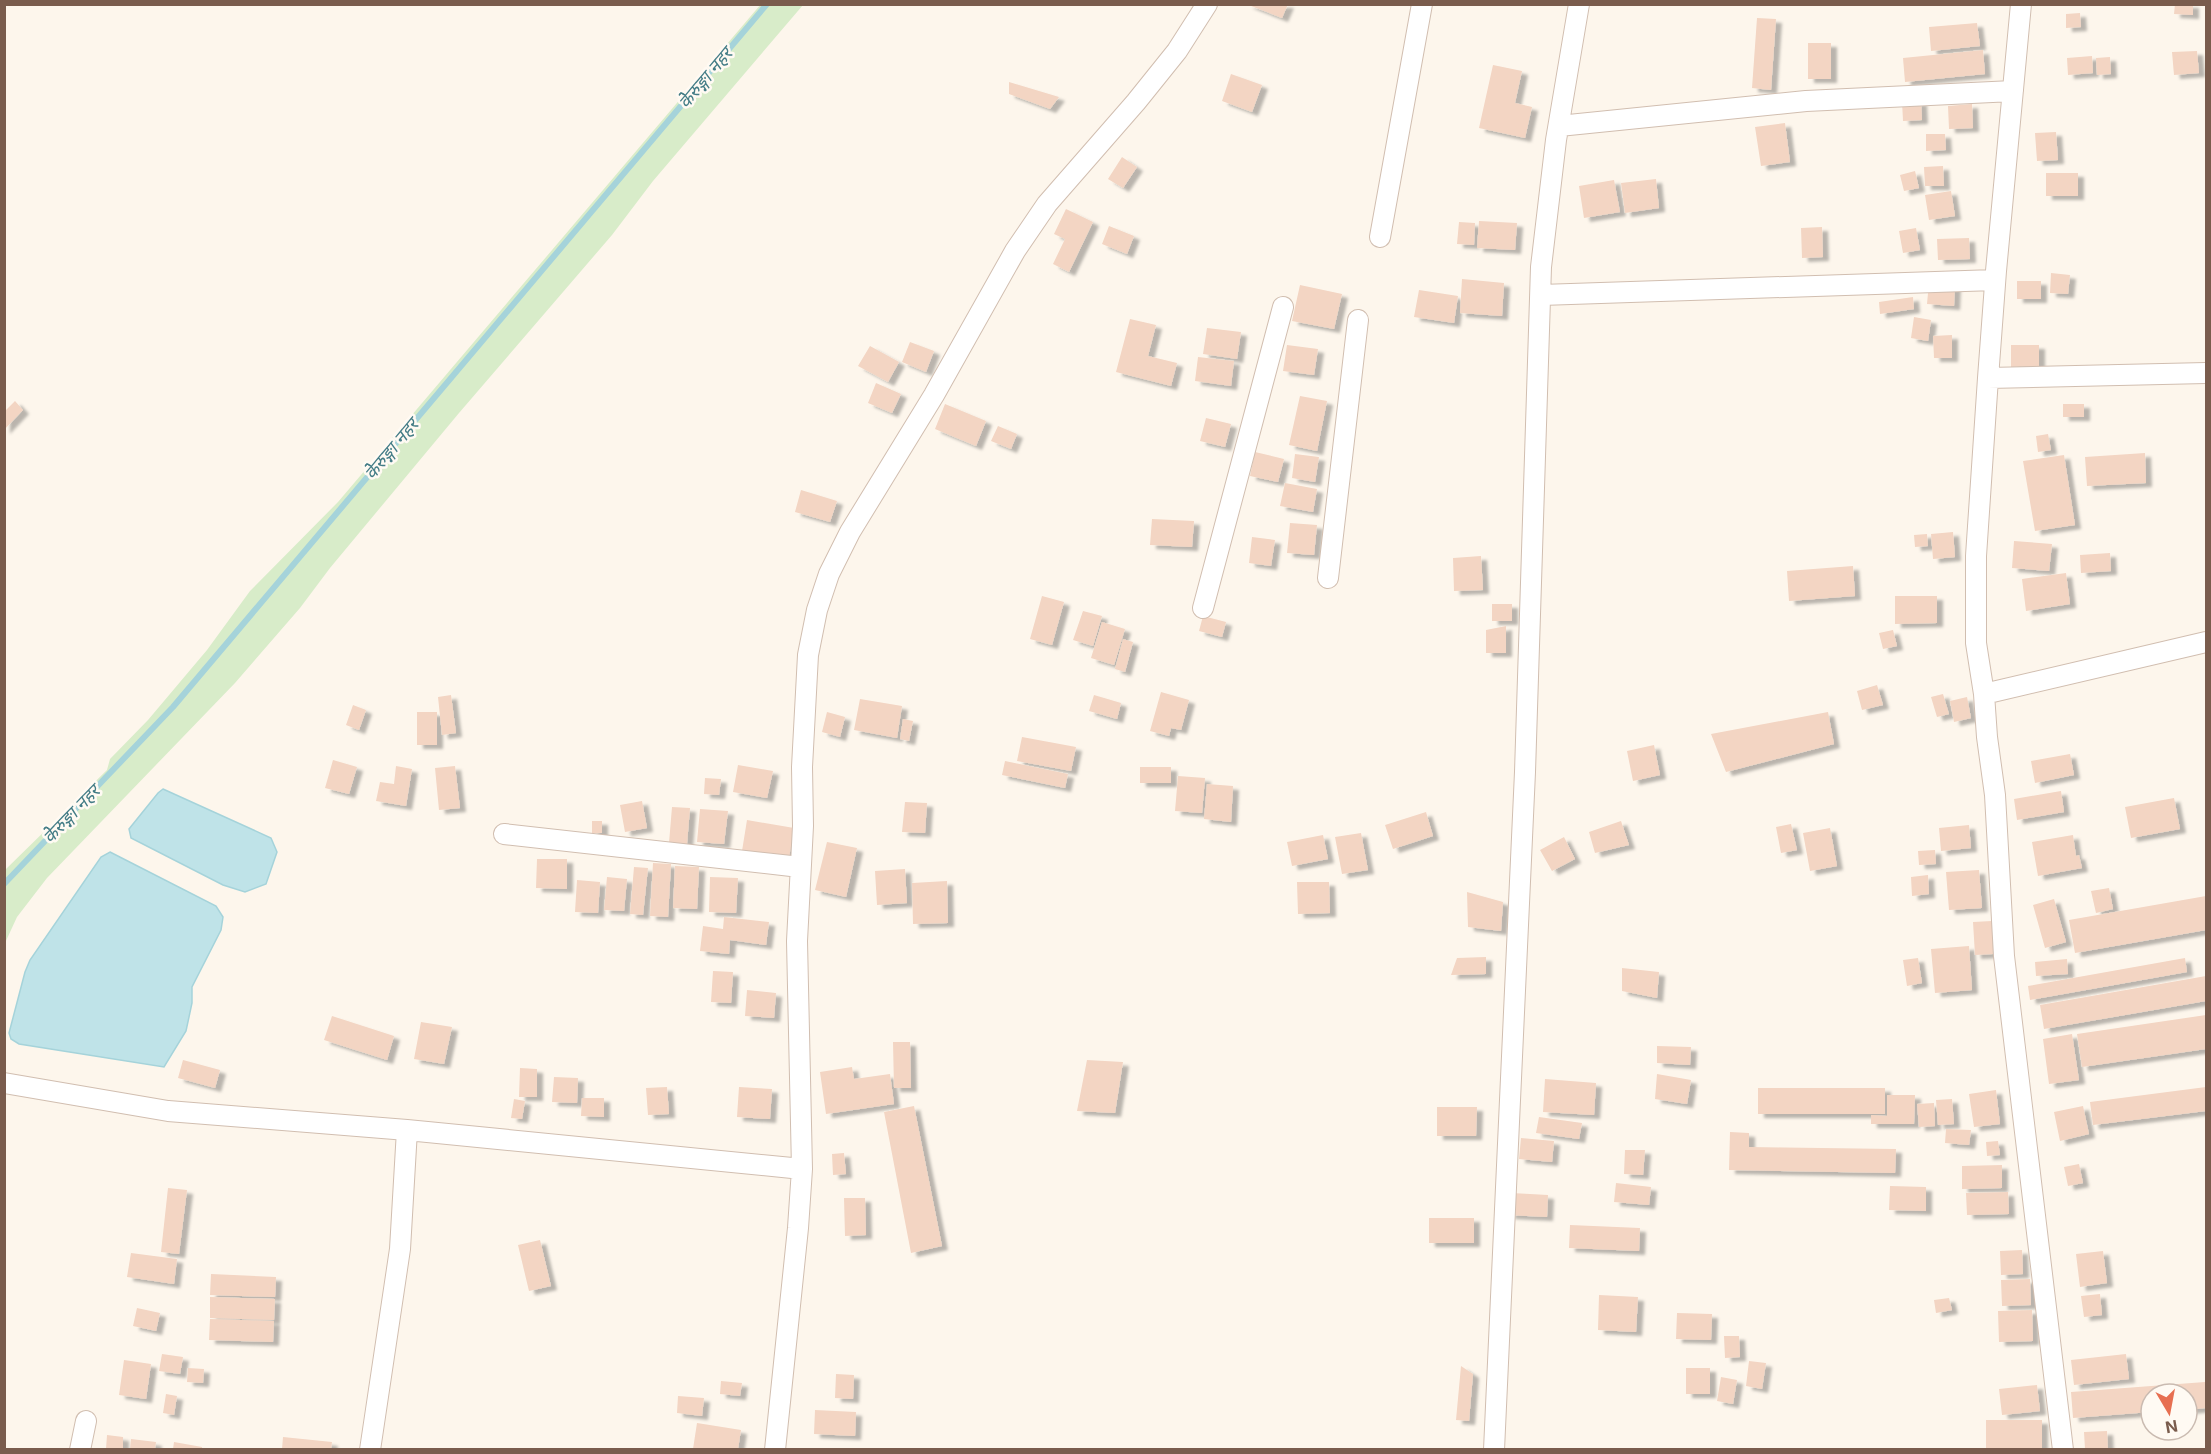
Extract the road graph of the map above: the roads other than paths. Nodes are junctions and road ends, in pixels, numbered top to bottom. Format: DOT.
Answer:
graph roads {
  1 [pos="1207,4"];
  2 [pos="1422,4"];
  3 [pos="1580,4"];
  4 [pos="2022,4"];
  5 [pos="2013,92"];
  6 [pos="1559,126"];
  7 [pos="1380,237"];
  8 [pos="1995,280"];
  9 [pos="1541,295"];
  10 [pos="1283,307"];
  11 [pos="1358,320"];
  12 [pos="2206,373"];
  13 [pos="1988,378"];
  14 [pos="1328,578"];
  15 [pos="1203,608"];
  16 [pos="2206,642"];
  17 [pos="1984,694"];
  18 [pos="504,834"];
  19 [pos="800,867"];
  20 [pos="4,1083"];
  21 [pos="406,1130"];
  22 [pos="802,1169"];
  23 [pos="86,1421"];
  24 [pos="80,1449"];
  25 [pos="370,1449"];
  26 [pos="775,1449"];
  27 [pos="1494,1449"];
  28 [pos="2063,1449"];
  1 -- 19 [label="street"];
  2 -- 7 [label="street"];
  3 -- 6 [label="street"];
  4 -- 5 [label="street"];
  5 -- 6 [label="street"];
  5 -- 8 [label="street"];
  6 -- 9 [label="street"];
  8 -- 9 [label="street"];
  8 -- 13 [label="street"];
  9 -- 27 [label="street"];
  10 -- 15 [label="street"];
  11 -- 14 [label="street"];
  12 -- 13 [label="street"];
  13 -- 17 [label="street"];
  16 -- 17 [label="street"];
  17 -- 28 [label="street"];
  18 -- 19 [label="street"];
  19 -- 22 [label="street"];
  20 -- 21 [label="street"];
  21 -- 22 [label="street"];
  21 -- 25 [label="street"];
  22 -- 26 [label="street"];
  23 -- 24 [label="street"];
}
